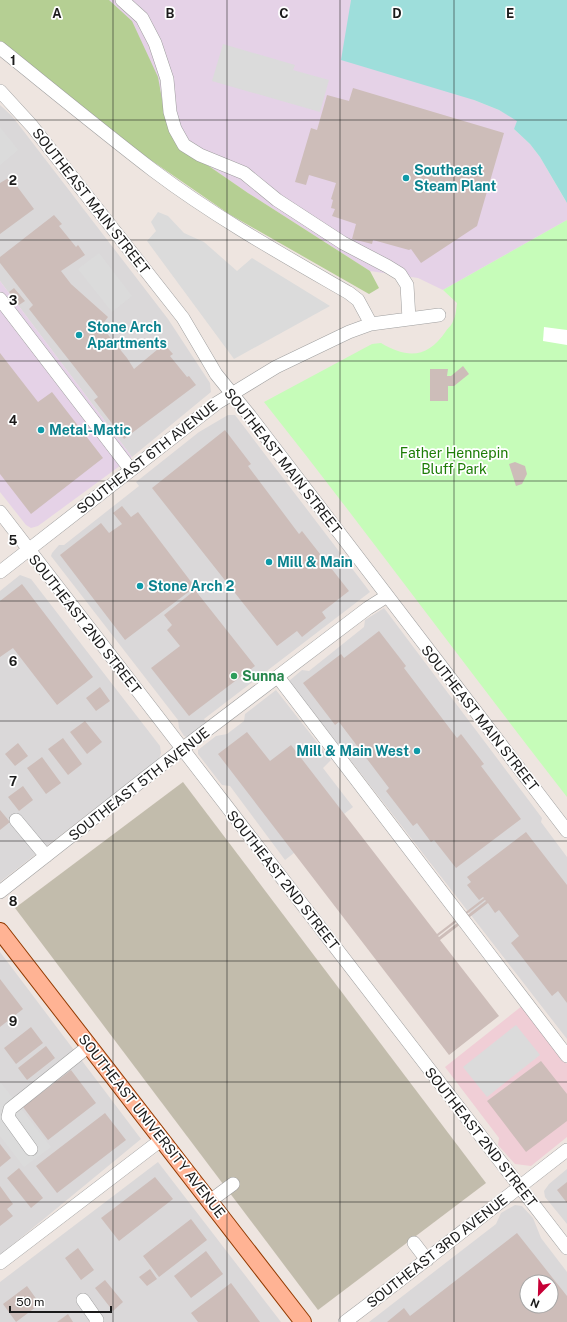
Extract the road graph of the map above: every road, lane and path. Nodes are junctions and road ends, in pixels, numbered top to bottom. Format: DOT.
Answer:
graph roads {
  1 [pos="122,0"];
  2 [pos="0,48"];
  3 [pos="0,91"];
  4 [pos="0,299"];
  5 [pos="439,315"];
  6 [pos="409,319"];
  7 [pos="372,324"];
  8 [pos="232,394"];
  9 [pos="131,470"];
  10 [pos="0,512"];
  11 [pos="28,550"];
  12 [pos="0,572"];
  13 [pos="386,596"];
  14 [pos="278,676"];
  15 [pos="182,749"];
  16 [pos="16,820"];
  17 [pos="567,831"];
  18 [pos="46,856"];
  19 [pos="0,892"];
  20 [pos="0,931"];
  21 [pos="89,1046"];
  22 [pos="567,1056"];
  23 [pos="162,1140"];
  24 [pos="31,1149"];
  25 [pos="567,1150"];
  26 [pos="233,1184"];
  27 [pos="520,1187"];
  28 [pos="210,1201"];
  29 [pos="414,1243"];
  30 [pos="567,1248"];
  31 [pos="427,1260"];
  32 [pos="0,1263"];
  33 [pos="83,1300"];
  34 [pos="96,1322"];
  35 [pos="303,1322"];
  36 [pos="345,1322"];
  1 -- 6 [label="street"];
  2 -- 7 [label="street"];
  3 -- 8 [label="street, SOUTHEAST MAIN STREET"];
  4 -- 9 [label="street"];
  5 -- 6 [label="street, SOUTHEAST 6TH AVENUE"];
  6 -- 7 [label="street, SOUTHEAST 6TH AVENUE"];
  7 -- 8 [label="street, SOUTHEAST 6TH AVENUE"];
  8 -- 9 [label="street, SOUTHEAST 6TH AVENUE"];
  8 -- 13 [label="street, SOUTHEAST MAIN STREET"];
  9 -- 11 [label="street, SOUTHEAST 6TH AVENUE"];
  10 -- 11 [label="street, SOUTHEAST 2ND STREET"];
  11 -- 12 [label="street, SOUTHEAST 6TH AVENUE"];
  11 -- 15 [label="street, SOUTHEAST 2ND STREET"];
  13 -- 14 [label="street, SOUTHEAST 5TH AVENUE"];
  13 -- 17 [label="street, SOUTHEAST MAIN STREET"];
  14 -- 15 [label="street, SOUTHEAST 5TH AVENUE"];
  14 -- 22 [label="street"];
  15 -- 18 [label="street, SOUTHEAST 5TH AVENUE"];
  15 -- 27 [label="street, SOUTHEAST 2ND STREET"];
  16 -- 18 [label="street"];
  18 -- 19 [label="street, SOUTHEAST 5TH AVENUE"];
  20 -- 21 [label="main road, SOUTHEAST UNIVERSITY AVENUE"];
  21 -- 23 [label="main road, SOUTHEAST UNIVERSITY AVENUE"];
  21 -- 24 [label="street"];
  23 -- 28 [label="main road, SOUTHEAST UNIVERSITY AVENUE"];
  23 -- 32 [label="street"];
  25 -- 27 [label="street, SOUTHEAST 3RD AVENUE"];
  26 -- 28 [label="street"];
  27 -- 30 [label="street, SOUTHEAST 2ND STREET"];
  27 -- 31 [label="street, SOUTHEAST 3RD AVENUE"];
  28 -- 35 [label="main road, SOUTHEAST UNIVERSITY AVENUE"];
  29 -- 31 [label="street"];
  31 -- 36 [label="street, SOUTHEAST 3RD AVENUE"];
  33 -- 34 [label="street"];
}
